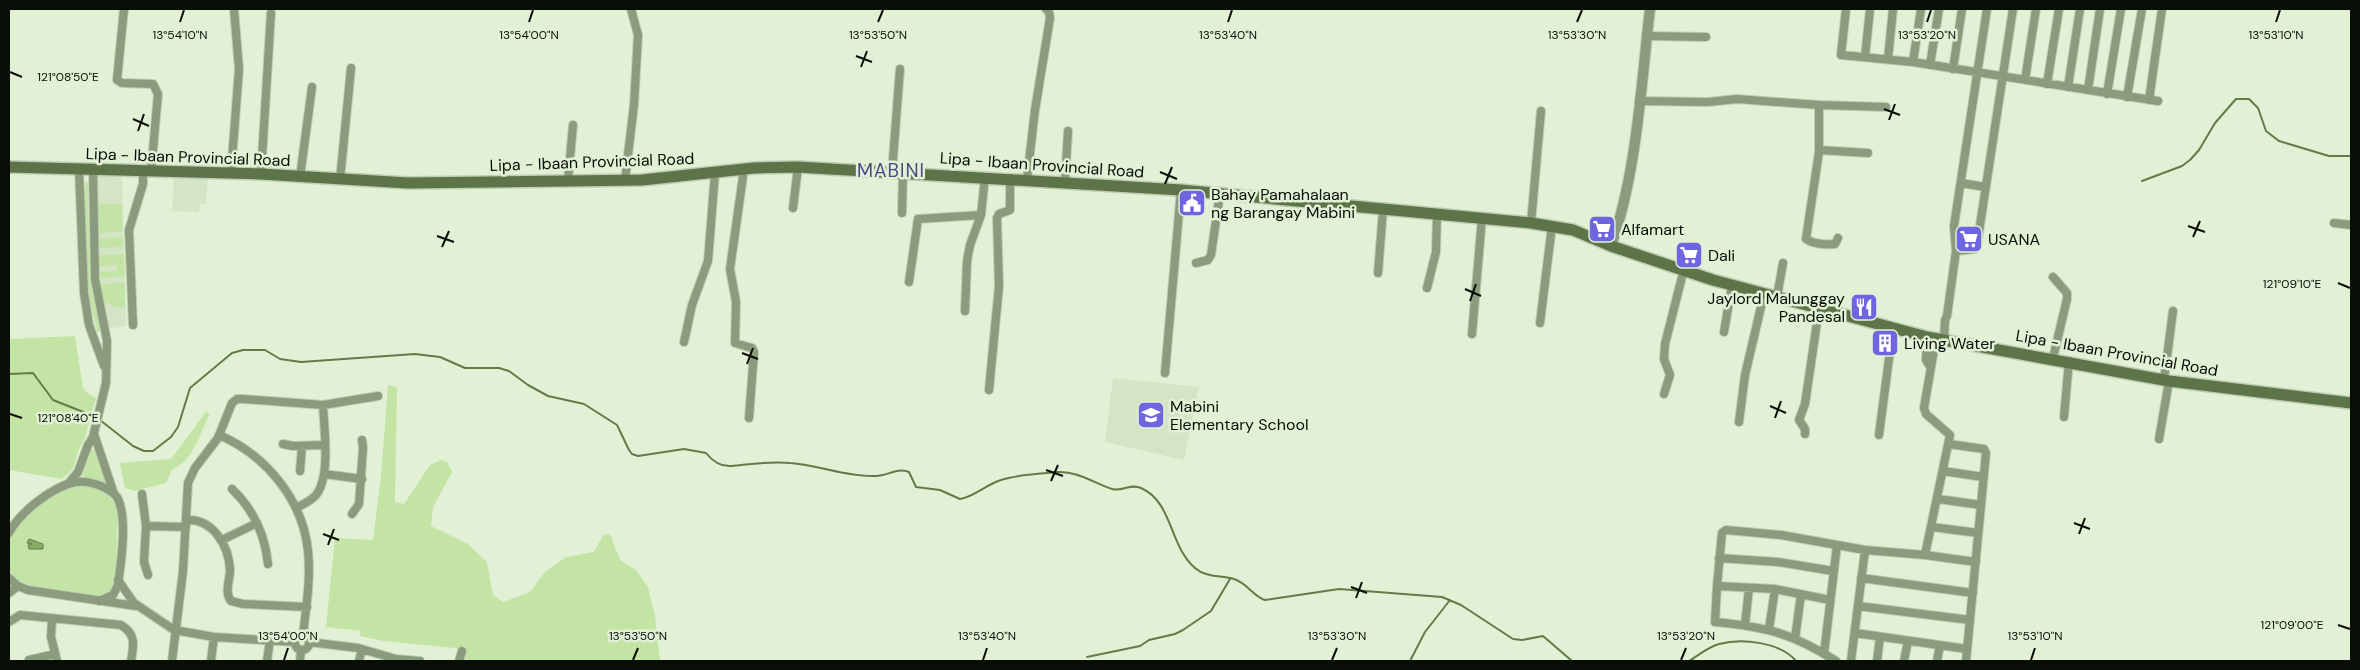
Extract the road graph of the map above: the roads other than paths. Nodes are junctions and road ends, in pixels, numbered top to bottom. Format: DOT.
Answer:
graph roads {
  1 [pos="124,9"];
  2 [pos="234,9"];
  3 [pos="631,9"];
  4 [pos="1046,9"];
  5 [pos="1650,9"];
  6 [pos="1846,9"];
  7 [pos="1870,9"];
  8 [pos="1893,9"];
  9 [pos="1921,9"];
  10 [pos="1939,9"];
  11 [pos="1962,9"];
  12 [pos="1987,9"];
  13 [pos="2012,9"];
  14 [pos="2036,9"];
  15 [pos="2059,9"];
  16 [pos="2080,9"];
  17 [pos="2100,9"];
  18 [pos="2121,9"];
  19 [pos="2142,9"];
  20 [pos="2162,9"];
  21 [pos="271,13"];
  22 [pos="1646,36"];
  23 [pos="1706,37"];
  24 [pos="1865,57"];
  25 [pos="1888,59"];
  26 [pos="1913,62"];
  27 [pos="1930,66"];
  28 [pos="351,68"];
  29 [pos="900,69"];
  30 [pos="1953,69"];
  31 [pos="1977,73"];
  32 [pos="2002,77"];
  33 [pos="2025,80"];
  34 [pos="2047,84"];
  35 [pos="312,87"];
  36 [pos="2068,87"];
  37 [pos="2088,90"];
  38 [pos="2108,94"];
  39 [pos="2128,97"];
  40 [pos="2149,100"];
  41 [pos="1639,101"];
  42 [pos="2158,102"];
  43 [pos="1819,104"];
  44 [pos="1886,107"];
  45 [pos="1541,111"];
  46 [pos="574,125"];
  47 [pos="1068,131"];
  48 [pos="1819,150"];
  49 [pos="1868,152"];
  50 [pos="9,167"];
  51 [pos="798,167"];
  52 [pos="79,169"];
  53 [pos="744,169"];
  54 [pos="93,170"];
  55 [pos="147,172"];
  56 [pos="715,172"];
  57 [pos="898,172"];
  58 [pos="231,173"];
  59 [pos="261,174"];
  60 [pos="300,177"];
  61 [pos="985,177"];
  62 [pos="1010,178"];
  63 [pos="340,180"];
  64 [pos="568,180"];
  65 [pos="625,180"];
  66 [pos="1027,180"];
  67 [pos="1065,182"];
  68 [pos="1961,184"];
  69 [pos="1985,187"];
  70 [pos="1181,190"];
  71 [pos="1220,193"];
  72 [pos="793,208"];
  73 [pos="1383,210"];
  74 [pos="902,213"];
  75 [pos="1437,214"];
  76 [pos="981,215"];
  77 [pos="1482,218"];
  78 [pos="1530,223"];
  79 [pos="2334,223"];
  80 [pos="1552,226"];
  81 [pos="2351,226"];
  82 [pos="1838,238"];
  83 [pos="1611,246"];
  84 [pos="1956,251"];
  85 [pos="1196,263"];
  86 [pos="1782,263"];
  87 [pos="1684,269"];
  88 [pos="1378,273"];
  89 [pos="2053,277"];
  90 [pos="909,282"];
  91 [pos="1732,285"];
  92 [pos="1427,288"];
  93 [pos="1764,294"];
  94 [pos="1777,297"];
  95 [pos="1819,309"];
  96 [pos="965,311"];
  97 [pos="2173,311"];
  98 [pos="1540,323"];
  99 [pos="133,325"];
  100 [pos="1893,328"];
  101 [pos="1724,332"];
  102 [pos="1472,334"];
  103 [pos="1934,340"];
  104 [pos="684,342"];
  105 [pos="2053,358"];
  106 [pos="2069,361"];
  107 [pos="105,368"];
  108 [pos="1165,372"];
  109 [pos="2166,380"];
  110 [pos="990,390"];
  111 [pos="1664,394"];
  112 [pos="378,396"];
  113 [pos="2351,403"];
  114 [pos="323,405"];
  115 [pos="2064,417"];
  116 [pos="749,418"];
  117 [pos="1740,422"];
  118 [pos="94,433"];
  119 [pos="1805,434"];
  120 [pos="220,435"];
  121 [pos="1878,435"];
  122 [pos="2159,439"];
  123 [pos="362,440"];
  124 [pos="283,444"];
  125 [pos="1949,444"];
  126 [pos="302,446"];
  127 [pos="324,446"];
  128 [pos="300,471"];
  129 [pos="1943,472"];
  130 [pos="324,474"];
  131 [pos="1983,477"];
  132 [pos="362,479"];
  133 [pos="68,484"];
  134 [pos="232,489"];
  135 [pos="114,494"];
  136 [pos="142,494"];
  137 [pos="1938,499"];
  138 [pos="1981,505"];
  139 [pos="296,508"];
  140 [pos="352,514"];
  141 [pos="258,523"];
  142 [pos="186,524"];
  143 [pos="146,526"];
  144 [pos="1932,527"];
  145 [pos="1716,530"];
  146 [pos="1725,531"];
  147 [pos="9,533"];
  148 [pos="1978,533"];
  149 [pos="222,540"];
  150 [pos="1837,544"];
  151 [pos="1865,550"];
  152 [pos="1925,554"];
  153 [pos="1719,558"];
  154 [pos="1976,562"];
  155 [pos="268,564"];
  156 [pos="1834,571"];
  157 [pos="148,575"];
  158 [pos="1861,578"];
  159 [pos="118,580"];
  160 [pos="12,583"];
  161 [pos="1717,586"];
  162 [pos="1749,588"];
  163 [pos="1774,589"];
  164 [pos="9,593"];
  165 [pos="1973,593"];
  166 [pos="1801,594"];
  167 [pos="99,600"];
  168 [pos="1830,600"];
  169 [pos="306,606"];
  170 [pos="1858,606"];
  171 [pos="139,607"];
  172 [pos="52,619"];
  173 [pos="1970,620"];
  174 [pos="9,622"];
  175 [pos="1745,625"];
  176 [pos="1769,629"];
  177 [pos="177,631"];
  178 [pos="1855,633"];
  179 [pos="303,636"];
  180 [pos="214,637"];
  181 [pos="1880,637"];
  182 [pos="1795,639"];
  183 [pos="270,640"];
  184 [pos="1908,641"];
  185 [pos="294,642"];
  186 [pos="309,642"];
  187 [pos="1940,645"];
  188 [pos="362,649"];
  189 [pos="1967,649"];
  190 [pos="302,650"];
  191 [pos="462,651"];
  192 [pos="1824,654"];
  193 [pos="56,658"];
  194 [pos="29,660"];
  195 [pos="396,660"];
  196 [pos="131,661"];
  197 [pos="172,661"];
  198 [pos="211,661"];
  199 [pos="267,661"];
  200 [pos="300,661"];
  201 [pos="359,661"];
  202 [pos="420,661"];
  203 [pos="458,661"];
  204 [pos="1836,661"];
  205 [pos="1851,661"];
  206 [pos="1877,661"];
  207 [pos="1904,661"];
  208 [pos="1937,661"];
  209 [pos="1966,661"];
  1 -- 55 [label="street"];
  2 -- 58 [label="street"];
  3 -- 65 [label="street"];
  4 -- 66 [label="street"];
  5 -- 22 [label="street"];
  6 -- 24 [label="street"];
  7 -- 24 [label="street"];
  8 -- 25 [label="street"];
  9 -- 26 [label="street"];
  10 -- 27 [label="street"];
  11 -- 30 [label="street"];
  12 -- 31 [label="street"];
  13 -- 32 [label="street"];
  14 -- 33 [label="street"];
  15 -- 34 [label="street"];
  16 -- 36 [label="street"];
  17 -- 37 [label="street"];
  18 -- 38 [label="street"];
  19 -- 39 [label="street"];
  20 -- 40 [label="street"];
  21 -- 59 [label="street"];
  22 -- 23 [label="street"];
  22 -- 41 [label="street"];
  24 -- 25 [label="street"];
  25 -- 26 [label="street"];
  26 -- 27 [label="street"];
  27 -- 30 [label="street"];
  28 -- 63 [label="street"];
  29 -- 57 [label="street"];
  30 -- 31 [label="street"];
  31 -- 32 [label="street"];
  31 -- 68 [label="street"];
  32 -- 33 [label="street"];
  32 -- 69 [label="street"];
  33 -- 34 [label="street"];
  34 -- 36 [label="street"];
  35 -- 60 [label="street"];
  36 -- 37 [label="street"];
  37 -- 38 [label="street"];
  38 -- 39 [label="street"];
  39 -- 40 [label="street"];
  40 -- 42 [label="street"];
  41 -- 43 [label="street"];
  41 -- 83 [label="street"];
  43 -- 44 [label="street"];
  43 -- 48 [label="street"];
  45 -- 78 [label="street"];
  46 -- 64 [label="street"];
  47 -- 67 [label="street"];
  48 -- 49 [label="street"];
  48 -- 82 [label="street"];
  50 -- 52 [label="main road, Lipa - Ibaan Provincial Road"];
  51 -- 53 [label="main road, Lipa - Ibaan Provincial Road"];
  51 -- 57 [label="main road, Lipa - Ibaan Provincial Road"];
  51 -- 72 [label="street"];
  52 -- 54 [label="main road, Lipa - Ibaan Provincial Road"];
  52 -- 107 [label="street"];
  53 -- 56 [label="main road, Lipa - Ibaan Provincial Road"];
  53 -- 116 [label="street"];
  54 -- 55 [label="main road, Lipa - Ibaan Provincial Road"];
  54 -- 107 [label="street"];
  55 -- 58 [label="main road, Lipa - Ibaan Provincial Road"];
  55 -- 99 [label="street"];
  56 -- 65 [label="main road, Lipa - Ibaan Provincial Road"];
  56 -- 104 [label="street"];
  57 -- 61 [label="main road, Lipa - Ibaan Provincial Road"];
  57 -- 74 [label="street"];
  58 -- 59 [label="main road, Lipa - Ibaan Provincial Road"];
  59 -- 60 [label="main road, Lipa - Ibaan Provincial Road"];
  60 -- 63 [label="main road, Lipa - Ibaan Provincial Road"];
  61 -- 62 [label="main road, Lipa - Ibaan Provincial Road"];
  61 -- 76 [label="street"];
  62 -- 66 [label="main road, Lipa - Ibaan Provincial Road"];
  62 -- 110 [label="street"];
  63 -- 64 [label="main road, Lipa - Ibaan Provincial Road"];
  64 -- 65 [label="main road, Lipa - Ibaan Provincial Road"];
  66 -- 67 [label="main road, Lipa - Ibaan Provincial Road"];
  67 -- 70 [label="main road, Lipa - Ibaan Provincial Road"];
  68 -- 69 [label="street"];
  68 -- 84 [label="street"];
  69 -- 84 [label="street"];
  70 -- 71 [label="main road, Lipa - Ibaan Provincial Road"];
  70 -- 108 [label="street"];
  71 -- 73 [label="main road, Lipa - Ibaan Provincial Road"];
  71 -- 85 [label="street"];
  73 -- 75 [label="main road, Lipa - Ibaan Provincial Road"];
  73 -- 88 [label="street"];
  75 -- 77 [label="main road, Lipa - Ibaan Provincial Road"];
  75 -- 92 [label="street"];
  76 -- 90 [label="street"];
  76 -- 96 [label="street"];
  77 -- 78 [label="main road, Lipa - Ibaan Provincial Road"];
  77 -- 102 [label="street"];
  78 -- 80 [label="main road, Lipa - Ibaan Provincial Road"];
  79 -- 81 [label="street"];
  80 -- 83 [label="main road, Lipa - Ibaan Provincial Road"];
  80 -- 98 [label="street"];
  83 -- 87 [label="main road, Lipa - Ibaan Provincial Road"];
  84 -- 103 [label="street"];
  86 -- 94 [label="street"];
  87 -- 91 [label="main road, Lipa - Ibaan Provincial Road"];
  87 -- 111 [label="street"];
  89 -- 105 [label="street"];
  91 -- 93 [label="main road, Lipa - Ibaan Provincial Road"];
  91 -- 101 [label="street"];
  93 -- 94 [label="main road, Lipa - Ibaan Provincial Road"];
  93 -- 117 [label="street"];
  94 -- 95 [label="main road, Lipa - Ibaan Provincial Road"];
  95 -- 100 [label="main road, Lipa - Ibaan Provincial Road"];
  95 -- 119 [label="street"];
  97 -- 109 [label="street"];
  100 -- 103 [label="main road, Lipa - Ibaan Provincial Road"];
  100 -- 121 [label="street"];
  103 -- 105 [label="main road, Lipa - Ibaan Provincial Road"];
  103 -- 125 [label="street"];
  105 -- 106 [label="main road, Lipa - Ibaan Provincial Road"];
  106 -- 109 [label="main road, Lipa - Ibaan Provincial Road"];
  106 -- 115 [label="street"];
  107 -- 118 [label="street"];
  109 -- 113 [label="main road, Lipa - Ibaan Provincial Road"];
  109 -- 122 [label="street"];
  112 -- 114 [label="street"];
  114 -- 120 [label="street"];
  114 -- 127 [label="street"];
  118 -- 133 [label="street"];
  118 -- 135 [label="street"];
  120 -- 139 [label="street"];
  120 -- 142 [label="street"];
  123 -- 132 [label="street"];
  124 -- 126 [label="street"];
  125 -- 129 [label="street"];
  125 -- 131 [label="street"];
  126 -- 127 [label="street"];
  126 -- 128 [label="street"];
  127 -- 130 [label="street"];
  129 -- 131 [label="street"];
  129 -- 137 [label="street"];
  130 -- 132 [label="street"];
  130 -- 139 [label="street"];
  131 -- 138 [label="street"];
  132 -- 140 [label="street"];
  133 -- 135 [label="street"];
  133 -- 147 [label="street"];
  134 -- 141 [label="street"];
  135 -- 159 [label="street"];
  136 -- 143 [label="street"];
  137 -- 138 [label="street"];
  137 -- 144 [label="street"];
  138 -- 148 [label="street"];
  139 -- 169 [label="street"];
  141 -- 149 [label="street"];
  141 -- 155 [label="street"];
  142 -- 143 [label="street"];
  142 -- 149 [label="street"];
  142 -- 177 [label="street"];
  143 -- 157 [label="street"];
  144 -- 148 [label="street"];
  144 -- 152 [label="street"];
  145 -- 146 [label="street"];
  146 -- 150 [label="street"];
  146 -- 153 [label="street"];
  148 -- 154 [label="street"];
  149 -- 169 [label="street"];
  150 -- 151 [label="street"];
  150 -- 156 [label="street"];
  151 -- 152 [label="street"];
  151 -- 158 [label="street"];
  152 -- 154 [label="street"];
  153 -- 156 [label="street"];
  153 -- 161 [label="street"];
  154 -- 165 [label="street"];
  156 -- 168 [label="street"];
  158 -- 165 [label="street"];
  158 -- 170 [label="street"];
  159 -- 167 [label="street"];
  159 -- 171 [label="street"];
  160 -- 164 [label="street"];
  160 -- 167 [label="street"];
  161 -- 162 [label="street"];
  161 -- 175 [label="street"];
  162 -- 163 [label="street"];
  162 -- 175 [label="street"];
  163 -- 166 [label="street"];
  163 -- 176 [label="street"];
  165 -- 173 [label="street"];
  166 -- 168 [label="street"];
  166 -- 182 [label="street"];
  167 -- 171 [label="street"];
  168 -- 192 [label="street"];
  169 -- 179 [label="street"];
  170 -- 173 [label="street"];
  170 -- 178 [label="street"];
  171 -- 177 [label="street"];
  172 -- 174 [label="street"];
  172 -- 193 [label="street"];
  172 -- 196 [label="street"];
  173 -- 189 [label="street"];
  175 -- 176 [label="street"];
  176 -- 182 [label="street"];
  177 -- 180 [label="street"];
  177 -- 197 [label="street"];
  178 -- 181 [label="street"];
  178 -- 205 [label="street"];
  179 -- 185 [label="street"];
  179 -- 186 [label="street"];
  180 -- 183 [label="street"];
  180 -- 198 [label="street"];
  181 -- 184 [label="street"];
  181 -- 206 [label="street"];
  182 -- 192 [label="street"];
  183 -- 185 [label="street"];
  183 -- 199 [label="street"];
  184 -- 187 [label="street"];
  184 -- 207 [label="street"];
  185 -- 190 [label="street"];
  186 -- 188 [label="street"];
  186 -- 190 [label="street"];
  187 -- 189 [label="street"];
  187 -- 208 [label="street"];
  188 -- 195 [label="street"];
  188 -- 201 [label="street"];
  189 -- 209 [label="street"];
  190 -- 200 [label="street"];
  191 -- 203 [label="street"];
  192 -- 204 [label="street"];
  193 -- 194 [label="street"];
  195 -- 202 [label="street"];
}
